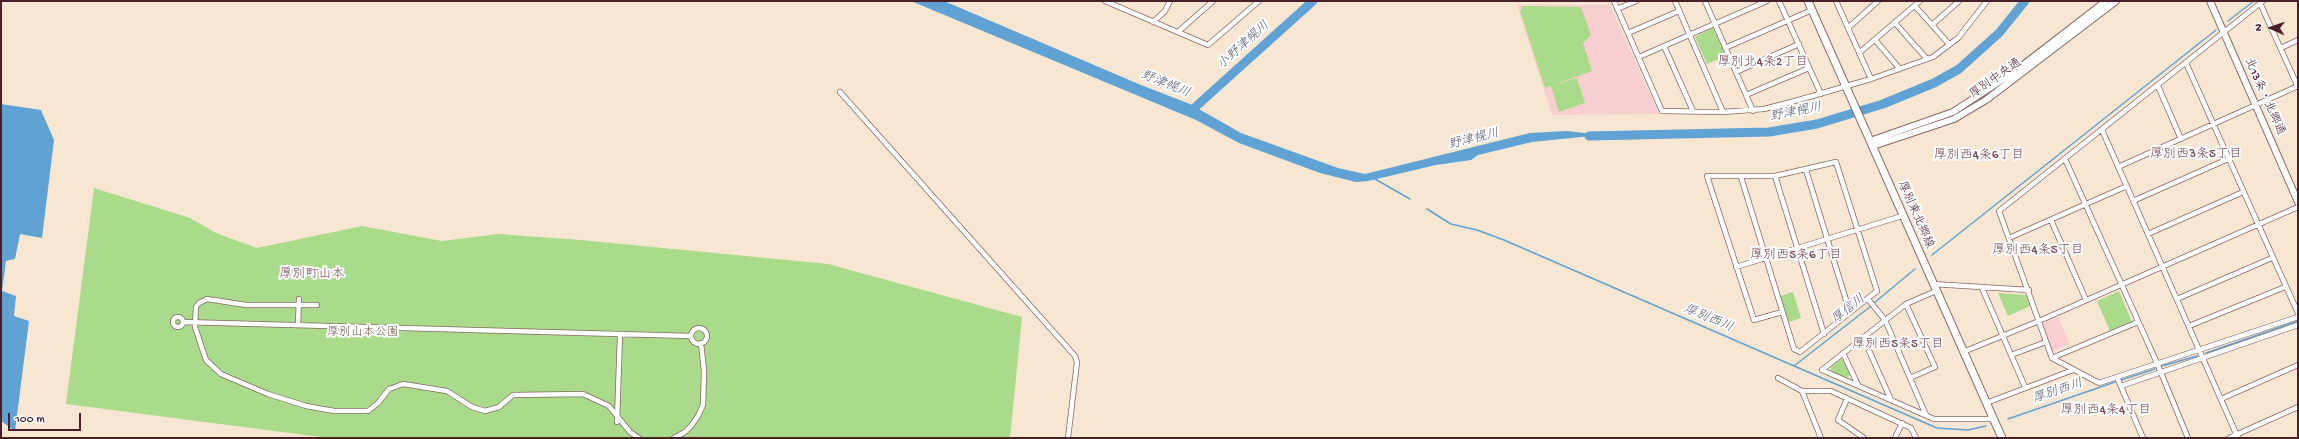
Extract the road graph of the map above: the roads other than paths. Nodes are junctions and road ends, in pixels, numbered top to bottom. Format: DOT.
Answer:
graph roads {
  1 [pos="1105,1"];
  2 [pos="1170,1"];
  3 [pos="1213,1"];
  4 [pos="1260,1"];
  5 [pos="1614,1"];
  6 [pos="1636,1"];
  7 [pos="1675,1"];
  8 [pos="1705,1"];
  9 [pos="1767,1"];
  10 [pos="1780,1"];
  11 [pos="1808,1"];
  12 [pos="1837,1"];
  13 [pos="1878,1"];
  14 [pos="1920,1"];
  15 [pos="1959,1"];
  16 [pos="1987,1"];
  17 [pos="2106,1"];
  18 [pos="2116,1"];
  19 [pos="2210,1"];
  20 [pos="2262,2"];
  21 [pos="1914,6"];
  22 [pos="1617,9"];
  23 [pos="1812,10"];
  24 [pos="1679,11"];
  25 [pos="1788,20"];
  26 [pos="1153,22"];
  27 [pos="1895,23"];
  28 [pos="1715,24"];
  29 [pos="1932,25"];
  30 [pos="1848,28"];
  31 [pos="1178,32"];
  32 [pos="2224,32"];
  33 [pos="1628,33"];
  34 [pos="1689,35"];
  35 [pos="1875,40"];
  36 [pos="2298,40"];
  37 [pos="1799,44"];
  38 [pos="1949,44"];
  39 [pos="1664,46"];
  40 [pos="1725,48"];
  41 [pos="2281,48"];
  42 [pos="1859,53"];
  43 [pos="1639,57"];
  44 [pos="1927,59"];
  45 [pos="2186,64"];
  46 [pos="1809,68"];
  47 [pos="1900,69"];
  48 [pos="1736,72"];
  49 [pos="1871,79"];
  50 [pos="2158,86"];
  51 [pos="1846,87"];
  52 [pos="2298,87"];
  53 [pos="840,92"];
  54 [pos="1821,94"];
  55 [pos="1746,95"];
  56 [pos="2255,105"];
  57 [pos="1693,111"];
  58 [pos="1753,111"];
  59 [pos="1723,112"];
  60 [pos="2213,124"];
  61 [pos="2102,130"];
  62 [pos="2181,139"];
  63 [pos="1870,141"];
  64 [pos="2065,159"];
  65 [pos="2228,159"];
  66 [pos="2118,167"];
  67 [pos="1806,170"];
  68 [pos="1775,176"];
  69 [pos="1741,177"];
  70 [pos="2127,186"];
  71 [pos="2243,192"];
  72 [pos="2133,201"];
  73 [pos="2298,202"];
  74 [pos="2085,204"];
  75 [pos="2298,207"];
  76 [pos="1902,216"];
  77 [pos="2051,220"];
  78 [pos="2257,225"];
  79 [pos="1858,230"];
  80 [pos="2148,234"];
  81 [pos="2008,238"];
  82 [pos="1828,239"];
  83 [pos="1797,248"];
  84 [pos="1766,258"];
  85 [pos="2272,258"];
  86 [pos="1736,267"];
  87 [pos="2162,267"];
  88 [pos="2120,285"];
  89 [pos="1935,287"];
  90 [pos="2285,287"];
  91 [pos="1982,288"];
  92 [pos="2029,290"];
  93 [pos="298,299"];
  94 [pos="2177,299"];
  95 [pos="1869,300"];
  96 [pos="2086,300"];
  97 [pos="1906,304"];
  98 [pos="298,305"];
  99 [pos="317,305"];
  100 [pos="1782,312"];
  101 [pos="1850,313"];
  102 [pos="2298,313"];
  103 [pos="2298,317"];
  104 [pos="1885,320"];
  105 [pos="2039,321"];
  106 [pos="183,322"];
  107 [pos="195,322"];
  108 [pos="2138,322"];
  109 [pos="298,325"];
  110 [pos="2298,325"];
  111 [pos="2189,326"];
  112 [pos="620,334"];
  113 [pos="1824,334"];
  114 [pos="691,336"];
  115 [pos="2002,336"];
  116 [pos="1863,337"];
  117 [pos="2046,342"];
  118 [pos="701,343"];
  119 [pos="2199,350"];
  120 [pos="1963,352"];
  121 [pos="1843,353"];
  122 [pos="2011,355"];
  123 [pos="2052,358"];
  124 [pos="2202,358"];
  125 [pos="2157,364"];
  126 [pos="2298,365"];
  127 [pos="2073,370"];
  128 [pos="2160,372"];
  129 [pos="2117,377"];
  130 [pos="1778,378"];
  131 [pos="1910,378"];
  132 [pos="1858,385"];
  133 [pos="2121,386"];
  134 [pos="2025,387"];
  135 [pos="1802,391"];
  136 [pos="1847,399"];
  137 [pos="2221,399"];
  138 [pos="1891,400"];
  139 [pos="1986,403"];
  140 [pos="2298,407"];
  141 [pos="617,416"];
  142 [pos="1926,416"];
  143 [pos="1993,419"];
  144 [pos="617,422"];
  145 [pos="1902,423"];
  146 [pos="2237,436"];
  147 [pos="2141,437"];
  148 [pos="639,438"];
  149 [pos="674,438"];
  150 [pos="1068,438"];
  151 [pos="1821,438"];
  152 [pos="1864,438"];
  153 [pos="1895,438"];
  154 [pos="1916,438"];
  155 [pos="2002,438"];
  156 [pos="2188,438"];
  157 [pos="2229,438"];
  1 -- 26 [label="street"];
  2 -- 26 [label="street"];
  3 -- 31 [label="street"];
  4 -- 31 [label="street"];
  5 -- 22 [label="street"];
  6 -- 22 [label="street"];
  7 -- 24 [label="street"];
  8 -- 28 [label="street"];
  9 -- 28 [label="street"];
  10 -- 25 [label="street"];
  11 -- 23 [label="main road, 厚別東北郷線"];
  12 -- 30 [label="street"];
  13 -- 30 [label="street"];
  14 -- 21 [label="street"];
  15 -- 29 [label="street"];
  16 -- 38 [label="street"];
  17 -- 63 [label="street, 厚別中央通"];
  18 -- 63 [label="street, 厚別中央通"];
  19 -- 32 [label="street, 北13条・北郷通"];
  20 -- 32 [label="street"];
  20 -- 41 [label="street"];
  21 -- 27 [label="street"];
  21 -- 29 [label="street"];
  22 -- 33 [label="street"];
  23 -- 25 [label="street"];
  23 -- 51 [label="main road, 厚別東北郷線"];
  24 -- 33 [label="street"];
  24 -- 34 [label="street"];
  25 -- 37 [label="street"];
  25 -- 40 [label="street"];
  26 -- 31 [label="street"];
  27 -- 35 [label="street"];
  27 -- 44 [label="street"];
  28 -- 34 [label="street"];
  28 -- 40 [label="street"];
  29 -- 38 [label="street"];
  30 -- 42 [label="street"];
  32 -- 45 [label="street"];
  32 -- 56 [label="street, 北13条・北郷通"];
  33 -- 43 [label="street"];
  34 -- 39 [label="street"];
  34 -- 59 [label="street"];
  35 -- 42 [label="street"];
  35 -- 47 [label="street"];
  36 -- 41 [label="street"];
  37 -- 46 [label="street"];
  37 -- 48 [label="street"];
  38 -- 44 [label="street"];
  39 -- 43 [label="street"];
  39 -- 57 [label="street"];
  40 -- 48 [label="street"];
  41 -- 52 [label="street"];
  42 -- 49 [label="street"];
  43 -- 57 [label="street"];
  44 -- 47 [label="street"];
  45 -- 50 [label="street"];
  45 -- 60 [label="street"];
  46 -- 54 [label="street"];
  46 -- 55 [label="street"];
  47 -- 49 [label="street"];
  48 -- 55 [label="street"];
  49 -- 51 [label="street"];
  50 -- 61 [label="street"];
  50 -- 62 [label="street"];
  51 -- 54 [label="street"];
  51 -- 63 [label="main road, 厚別東北郷線"];
  52 -- 56 [label="street"];
  53 -- 150 [label="street"];
  54 -- 58 [label="street"];
  55 -- 58 [label="street"];
  56 -- 60 [label="street"];
  56 -- 73 [label="street, 北13条・北郷通"];
  57 -- 59 [label="street"];
  58 -- 59 [label="street"];
  60 -- 62 [label="street"];
  60 -- 65 [label="street"];
  61 -- 64 [label="street"];
  61 -- 66 [label="street"];
  62 -- 66 [label="street"];
  63 -- 76 [label="main road, 厚別東北郷線"];
  64 -- 74 [label="street"];
  64 -- 81 [label="street"];
  65 -- 71 [label="street"];
  65 -- 72 [label="street"];
  66 -- 70 [label="street"];
  67 -- 68 [label="street"];
  67 -- 79 [label="street"];
  67 -- 82 [label="street"];
  68 -- 69 [label="street"];
  68 -- 83 [label="street"];
  69 -- 84 [label="street"];
  69 -- 86 [label="street"];
  70 -- 72 [label="street"];
  70 -- 74 [label="street"];
  71 -- 78 [label="street"];
  71 -- 80 [label="street"];
  72 -- 80 [label="street"];
  74 -- 77 [label="street"];
  74 -- 88 [label="street"];
  75 -- 78 [label="street"];
  76 -- 79 [label="street"];
  76 -- 89 [label="main road, 厚別東北郷線"];
  77 -- 81 [label="street"];
  77 -- 96 [label="street"];
  78 -- 85 [label="street"];
  78 -- 87 [label="street"];
  79 -- 82 [label="street"];
  79 -- 95 [label="street"];
  80 -- 87 [label="street"];
  81 -- 92 [label="street"];
  82 -- 83 [label="street"];
  82 -- 101 [label="street"];
  83 -- 84 [label="street"];
  83 -- 113 [label="street"];
  84 -- 86 [label="street"];
  84 -- 100 [label="street"];
  85 -- 90 [label="street"];
  85 -- 94 [label="street"];
  86 -- 100 [label="street"];
  87 -- 88 [label="street"];
  87 -- 94 [label="street"];
  88 -- 96 [label="street"];
  88 -- 108 [label="street"];
  89 -- 91 [label="street"];
  89 -- 97 [label="street"];
  89 -- 120 [label="main road, 厚別東北郷線"];
  90 -- 102 [label="street"];
  90 -- 111 [label="street"];
  91 -- 92 [label="street"];
  91 -- 115 [label="street"];
  92 -- 105 [label="street"];
  93 -- 98 [label="street"];
  94 -- 111 [label="street"];
  95 -- 101 [label="street"];
  95 -- 104 [label="street"];
  96 -- 105 [label="street"];
  97 -- 104 [label="street"];
  97 -- 131 [label="street"];
  98 -- 99 [label="street"];
  98 -- 107 [label="street"];
  98 -- 109 [label="street"];
  100 -- 113 [label="street"];
  101 -- 113 [label="street"];
  103 -- 119 [label="street"];
  104 -- 116 [label="street"];
  104 -- 131 [label="street"];
  105 -- 115 [label="street"];
  105 -- 117 [label="street"];
  106 -- 107 [label="street"];
  107 -- 109 [label="street"];
  107 -- 141 [label="street"];
  108 -- 123 [label="street"];
  108 -- 125 [label="street"];
  109 -- 112 [label="street"];
  110 -- 124 [label="street"];
  111 -- 119 [label="street"];
  112 -- 114 [label="street"];
  112 -- 141 [label="street"];
  114 -- 118 [label="street"];
  114 -- 118 [label="street"];
  115 -- 120 [label="street"];
  115 -- 122 [label="street"];
  116 -- 121 [label="street"];
  116 -- 138 [label="street"];
  117 -- 122 [label="street"];
  117 -- 123 [label="street"];
  118 -- 149 [label="street"];
  119 -- 124 [label="street"];
  119 -- 125 [label="street"];
  120 -- 139 [label="main road, 厚別東北郷線"];
  121 -- 132 [label="street"];
  121 -- 132 [label="street"];
  122 -- 134 [label="street"];
  123 -- 127 [label="street"];
  124 -- 128 [label="street"];
  124 -- 137 [label="street"];
  125 -- 128 [label="street"];
  125 -- 129 [label="street"];
  126 -- 137 [label="street"];
  127 -- 129 [label="street"];
  127 -- 134 [label="street"];
  128 -- 133 [label="street"];
  128 -- 156 [label="street"];
  129 -- 133 [label="street"];
  130 -- 135 [label="street"];
  131 -- 142 [label="street"];
  132 -- 138 [label="street"];
  133 -- 147 [label="street"];
  134 -- 139 [label="street"];
  135 -- 136 [label="street"];
  135 -- 151 [label="street"];
  136 -- 145 [label="street"];
  136 -- 152 [label="street"];
  137 -- 146 [label="street"];
  138 -- 142 [label="street"];
  139 -- 143 [label="main road, 厚別東北郷線"];
  140 -- 146 [label="street"];
  141 -- 144 [label="street"];
  141 -- 148 [label="street"];
  142 -- 143 [label="street"];
  143 -- 155 [label="main road, 厚別東北郷線"];
  145 -- 153 [label="street"];
  145 -- 154 [label="street"];
  146 -- 157 [label="street"];
}
